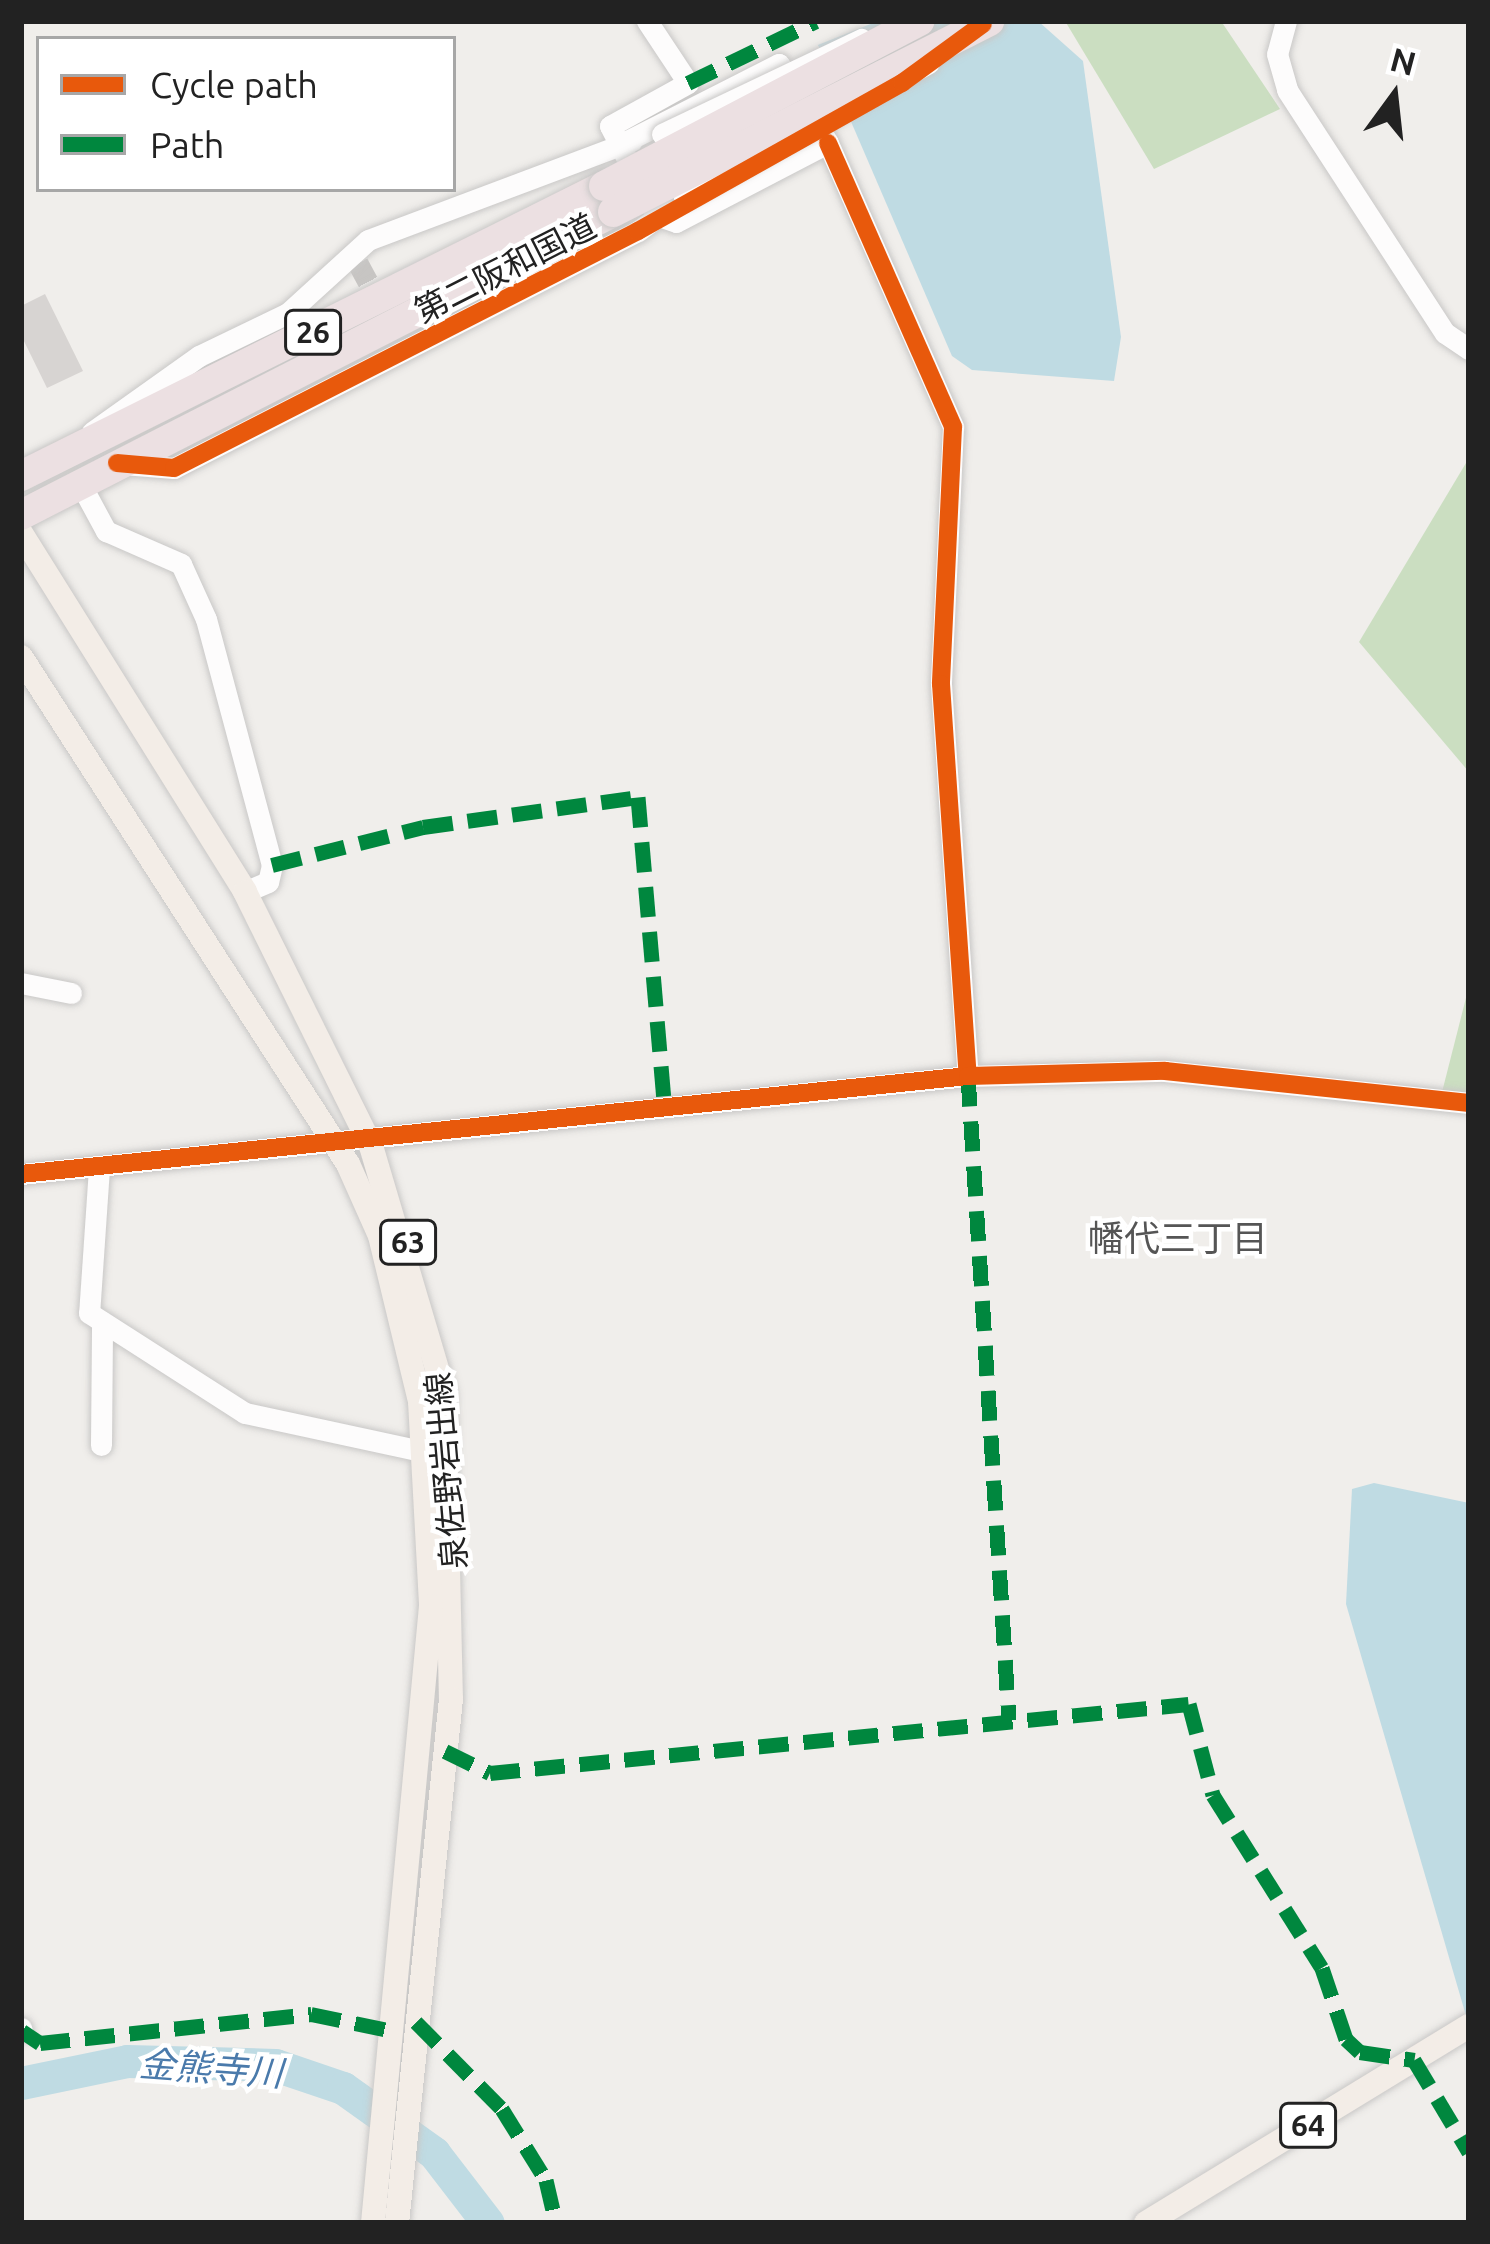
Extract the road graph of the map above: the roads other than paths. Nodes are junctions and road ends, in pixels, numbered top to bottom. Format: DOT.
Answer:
graph roads {
  1 [pos="646,21"];
  2 [pos="911,21"];
  3 [pos="920,21"];
  4 [pos="1286,21"];
  5 [pos="986,22"];
  6 [pos="828,143"];
  7 [pos="621,144"];
  8 [pos="608,199"];
  9 [pos="656,215"];
  10 [pos="1469,349"];
  11 [pos="74,449"];
  12 [pos="117,463"];
  13 [pos="21,476"];
  14 [pos="80,483"];
  15 [pos="21,515"];
  16 [pos="21,533"];
  17 [pos="21,657"];
  18 [pos="245,892"];
  19 [pos="21,982"];
  20 [pos="71,993"];
  21 [pos="968,1076"];
  22 [pos="1469,1103"];
  23 [pos="371,1146"];
  24 [pos="339,1148"];
  25 [pos="99,1168"];
  26 [pos="21,1174"];
  27 [pos="102,1322"];
  28 [pos="101,1445"];
  29 [pos="425,1452"];
  30 [pos="1469,2026"];
  31 [pos="373,2223"];
  32 [pos="397,2223"];
  33 [pos="1146,2223"];
  1 -- 7 [label="street"];
  2 -- 7 [label="street, bridge"];
  3 -- 8 [label="highway, 第二阪和国道 / 26, bridge"];
  4 -- 10 [label="street"];
  5 -- 8 [label="highway, 第二阪和国道 / 26, bridge"];
  5 -- 9 [label="street, bridge"];
  6 -- 7 [label="street"];
  6 -- 9 [label="street"];
  6 -- 21 [label="street"];
  7 -- 9 [label="street"];
  7 -- 11 [label="street"];
  8 -- 11 [label="highway, 第二阪和国道 / 26"];
  8 -- 12 [label="highway, 第二阪和国道 / 26"];
  9 -- 12 [label="street"];
  11 -- 13 [label="highway, 第二阪和国道 / 26"];
  12 -- 14 [label="highway, 第二阪和国道 / 26"];
  14 -- 15 [label="highway, 第二阪和国道 / 26"];
  14 -- 18 [label="street"];
  16 -- 18 [label="main road, 泉佐野岩出線 / 63"];
  17 -- 24 [label="main road, 泉佐野岩出線 / 63"];
  18 -- 23 [label="main road, 泉佐野岩出線 / 63"];
  19 -- 20 [label="street"];
  21 -- 22 [label="street"];
  21 -- 23 [label="street"];
  23 -- 24 [label="street"];
  23 -- 32 [label="main road, 泉佐野岩出線 / 63"];
  24 -- 25 [label="street"];
  24 -- 29 [label="main road, 泉佐野岩出線 / 63"];
  25 -- 26 [label="street"];
  25 -- 27 [label="street"];
  27 -- 28 [label="street"];
  27 -- 29 [label="street"];
  29 -- 31 [label="main road, 泉佐野岩出線 / 63"];
  30 -- 33 [label="main road, 64"];
}
